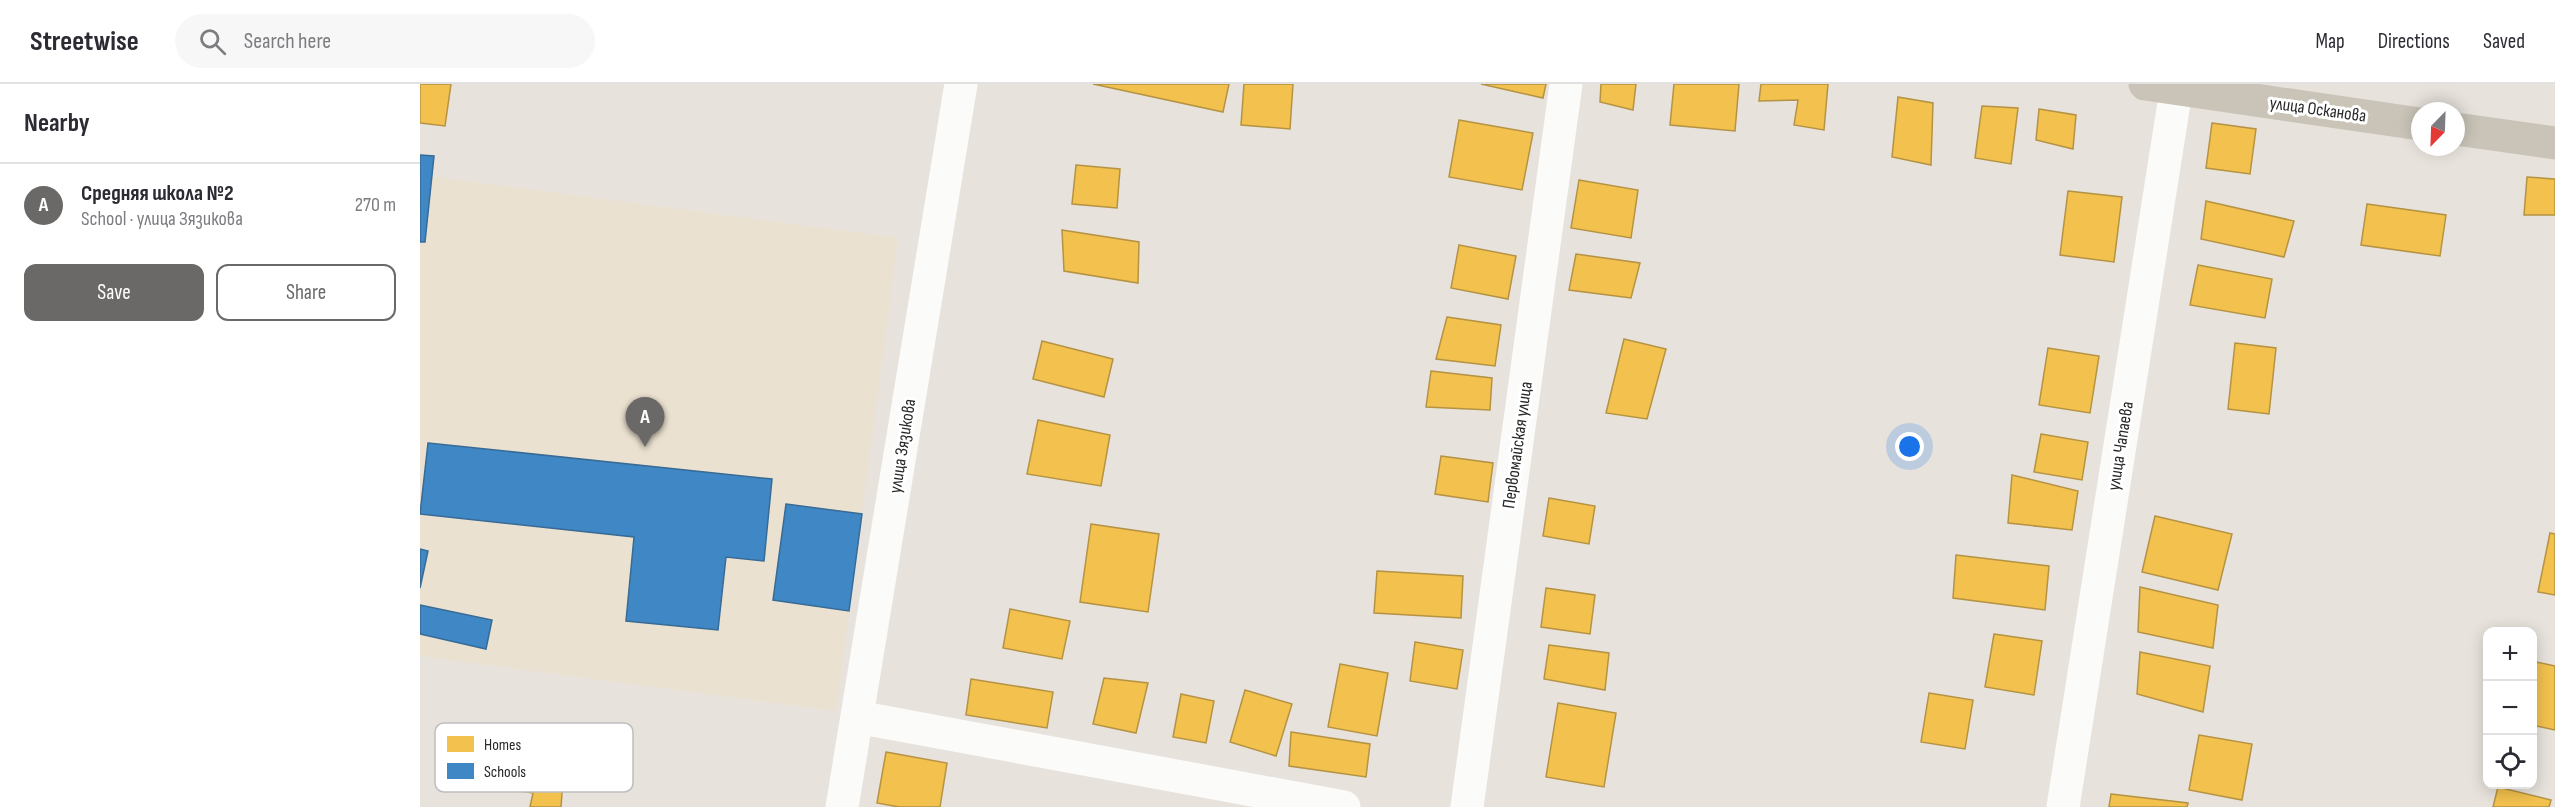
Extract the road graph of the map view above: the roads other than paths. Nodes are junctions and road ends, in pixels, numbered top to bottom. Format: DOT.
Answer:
graph roads {
  1 [pos="961,84"];
  2 [pos="1566,84"];
  3 [pos="2145,84"];
  4 [pos="2177,86"];
  5 [pos="2411,122"];
  6 [pos="2465,130"];
  7 [pos="2555,143"];
  8 [pos="857,717"];
  9 [pos="842,807"];
  10 [pos="1344,807"];
  11 [pos="1467,807"];
  12 [pos="2063,807"];
  1 -- 8 [label="street, улица Зязикова"];
  2 -- 11 [label="street, Первомайская улица"];
  3 -- 4 [label="main road, улица Осканова"];
  4 -- 5 [label="main road, улица Осканова"];
  4 -- 12 [label="street, улица Чапаева"];
  6 -- 7 [label="main road"];
  8 -- 9 [label="street, улица Зязикова"];
  8 -- 10 [label="street"];
}
